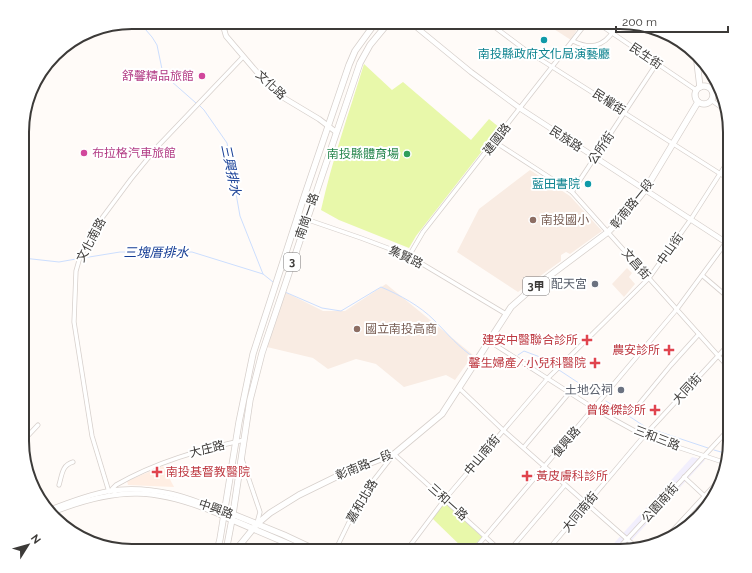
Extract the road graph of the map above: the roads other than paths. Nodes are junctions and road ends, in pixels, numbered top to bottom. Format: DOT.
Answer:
graph roads {
  1 [pos="224,29"];
  2 [pos="371,29"];
  3 [pos="383,29"];
  4 [pos="419,29"];
  5 [pos="497,29"];
  6 [pos="582,29"];
  7 [pos="606,29"];
  8 [pos="614,29"];
  9 [pos="612,33"];
  10 [pos="573,41"];
  11 [pos="243,57"];
  12 [pos="657,63"];
  13 [pos="697,64"];
  14 [pos="553,66"];
  15 [pos="698,89"];
  16 [pos="712,93"];
  17 [pos="715,93"];
  18 [pos="711,100"];
  19 [pos="698,102"];
  20 [pos="720,106"];
  21 [pos="521,109"];
  22 [pos="625,112"];
  23 [pos="328,126"];
  24 [pos="336,132"];
  25 [pos="494,142"];
  26 [pos="674,144"];
  27 [pos="594,157"];
  28 [pos="723,169"];
  29 [pos="720,174"];
  30 [pos="723,176"];
  31 [pos="645,190"];
  32 [pos="572,192"];
  33 [pos="297,216"];
  34 [pos="306,219"];
  35 [pos="691,219"];
  36 [pos="608,232"];
  37 [pos="723,241"];
  38 [pos="723,250"];
  39 [pos="409,256"];
  40 [pos="703,276"];
  41 [pos="649,278"];
  42 [pos="723,294"];
  43 [pos="677,309"];
  44 [pos="506,314"];
  45 [pos="699,334"];
  46 [pos="489,341"];
  47 [pos="723,351"];
  48 [pos="718,356"];
  49 [pos="723,361"];
  50 [pos="562,364"];
  51 [pos="548,378"];
  52 [pos="460,388"];
  53 [pos="570,392"];
  54 [pos="640,404"];
  55 [pos="595,409"];
  56 [pos="38,425"];
  57 [pos="503,430"];
  58 [pos="29,435"];
  59 [pos="644,436"];
  60 [pos="723,436"];
  61 [pos="244,440"];
  62 [pos="236,442"];
  63 [pos="524,447"];
  64 [pos="394,454"];
  65 [pos="704,456"];
  66 [pos="241,458"];
  67 [pos="721,461"];
  68 [pos="73,462"];
  69 [pos="545,466"];
  70 [pos="684,477"];
  71 [pos="59,485"];
  72 [pos="565,485"];
  73 [pos="710,489"];
  74 [pos="110,491"];
  75 [pos="704,496"];
  76 [pos="445,499"];
  77 [pos="586,504"];
  78 [pos="54,508"];
  79 [pos="56,511"];
  80 [pos="224,513"];
  81 [pos="232,517"];
  82 [pos="256,526"];
  83 [pos="674,528"];
  84 [pos="486,536"];
  85 [pos="627,539"];
  86 [pos="632,543"];
  87 [pos="218,544"];
  88 [pos="227,544"];
  89 [pos="241,544"];
  90 [pos="291,544"];
  91 [pos="301,544"];
  92 [pos="338,544"];
  93 [pos="411,544"];
  94 [pos="479,544"];
  95 [pos="494,544"];
  96 [pos="515,544"];
  97 [pos="553,544"];
  98 [pos="623,544"];
  1 -- 11 [label="main road, 文化路"];
  2 -- 23 [label="main road, 南崗一路 / 3"];
  3 -- 24 [label="main road, 南崗一路 / 3"];
  4 -- 21 [label="main road, 民族路"];
  5 -- 14 [label="street, 民權街"];
  6 -- 10 [label="street, 建國路"];
  7 -- 9 [label="street, 民生街"];
  8 -- 9 [label="street"];
  9 -- 10 [label="street"];
  9 -- 12 [label="street, 民生街"];
  10 -- 14 [label="street, 建國路"];
  11 -- 23 [label="main road, 文化路"];
  11 -- 74 [label="street, 文化南路"];
  12 -- 15 [label="street, 民生街"];
  12 -- 22 [label="street, 公所街"];
  13 -- 15 [label="main road"];
  14 -- 21 [label="street, 建國路"];
  14 -- 22 [label="street, 民權街"];
  15 -- 16 [label="main road"];
  15 -- 19 [label="main road"];
  16 -- 17 [label="street"];
  16 -- 18 [label="main road"];
  18 -- 19 [label="main road"];
  18 -- 20 [label="street"];
  19 -- 26 [label="main road, 3甲"];
  21 -- 25 [label="street, 建國路"];
  21 -- 27 [label="main road, 民族路"];
  22 -- 26 [label="street, 民權街"];
  22 -- 27 [label="street, 公所街"];
  23 -- 24 [label="main road, 文化路"];
  23 -- 33 [label="main road, 南崗一路 / 3"];
  24 -- 34 [label="main road, 南崗一路 / 3"];
  25 -- 32 [label="street, 文昌街"];
  25 -- 39 [label="street, 建國路"];
  26 -- 29 [label="street, 民權街"];
  26 -- 31 [label="main road, 彰南路一段 / 3甲"];
  27 -- 31 [label="main road, 民族路"];
  27 -- 32 [label="street, 公所街"];
  28 -- 29 [label="street, 中山街"];
  29 -- 30 [label="street, 民權街"];
  29 -- 35 [label="street, 中山街"];
  31 -- 35 [label="main road, 民族路"];
  31 -- 36 [label="main road, 彰南路一段 / 3甲"];
  32 -- 36 [label="street, 文昌街"];
  33 -- 34 [label="street, 集賢路"];
  33 -- 62 [label="main road, 南崗一路 / 3"];
  34 -- 39 [label="street, 集賢路"];
  34 -- 61 [label="main road, 南崗一路 / 3"];
  35 -- 37 [label="main road, 民族路"];
  35 -- 41 [label="street, 中山街"];
  36 -- 41 [label="street, 文昌街"];
  36 -- 44 [label="main road, 彰南路一段 / 3甲"];
  38 -- 40 [label="street, 復興路"];
  39 -- 44 [label="street, 集賢路"];
  40 -- 42 [label="street"];
  40 -- 43 [label="street, 復興路"];
  41 -- 43 [label="street, 文昌街"];
  41 -- 50 [label="street, 中山街"];
  43 -- 45 [label="street, 文昌街"];
  43 -- 55 [label="street, 復興路"];
  44 -- 46 [label="main road, 彰南路一段 / 3甲"];
  45 -- 48 [label="street, 文昌街"];
  45 -- 54 [label="street"];
  46 -- 51 [label="street, 三和三路"];
  46 -- 52 [label="main road, 彰南路一段 / 3甲"];
  47 -- 48 [label="street, 大同街"];
  48 -- 49 [label="street, 文昌街"];
  48 -- 59 [label="street, 大同街"];
  50 -- 51 [label="street, 中山南街"];
  51 -- 53 [label="street, 三和三路"];
  51 -- 57 [label="street, 中山南街"];
  52 -- 57 [label="street"];
  52 -- 64 [label="main road, 彰南路一段 / 3甲"];
  53 -- 55 [label="street, 三和三路"];
  53 -- 63 [label="street"];
  55 -- 59 [label="street, 三和三路"];
  55 -- 69 [label="street, 復興路"];
  56 -- 58 [label="street"];
  57 -- 63 [label="street"];
  57 -- 76 [label="street, 中山南街"];
  59 -- 65 [label="street, 三和三路"];
  59 -- 77 [label="street, 大同南街"];
  60 -- 65 [label="street, 公園南街"];
  61 -- 62 [label="street, 大庄路"];
  61 -- 66 [label="main road, 南崗一路 / 3"];
  62 -- 74 [label="street, 大庄路"];
  62 -- 80 [label="main road, 南崗一路 / 3"];
  63 -- 69 [label="street"];
  64 -- 76 [label="street, 三和一路"];
  64 -- 82 [label="main road, 彰南路一段 / 3甲"];
  64 -- 92 [label="street, 嘉和北路"];
  65 -- 67 [label="street, 三和三路"];
  65 -- 70 [label="street, 公園南街"];
  66 -- 81 [label="main road, 南崗一路 / 3"];
  66 -- 82 [label="street"];
  68 -- 71 [label="street"];
  69 -- 72 [label="street"];
  69 -- 84 [label="street, 復興路"];
  70 -- 75 [label="street"];
  70 -- 85 [label="street, 公園南街"];
  72 -- 77 [label="street"];
  72 -- 96 [label="street"];
  73 -- 75 [label="street"];
  74 -- 78 [label="main road, 大庄路"];
  74 -- 79 [label="main road, 大庄路"];
  74 -- 80 [label="main road, 中興路"];
  74 -- 80 [label="main road, 中興路"];
  75 -- 83 [label="street"];
  76 -- 84 [label="street, 三和一路"];
  76 -- 93 [label="street, 中山南街"];
  77 -- 85 [label="street"];
  77 -- 97 [label="street, 大同南街"];
  80 -- 81 [label="main road, 中興路"];
  80 -- 87 [label="main road, 3"];
  81 -- 82 [label="main road, 中興路"];
  81 -- 88 [label="main road, 3"];
  82 -- 89 [label="main road, 彰南路一段 / 3甲"];
  82 -- 90 [label="main road, 中興路"];
  82 -- 91 [label="main road, 中興路"];
  84 -- 94 [label="street, 復興路"];
  84 -- 95 [label="street, 三和一路"];
  85 -- 86 [label="street"];
  85 -- 98 [label="street, 公園南街"];
}
